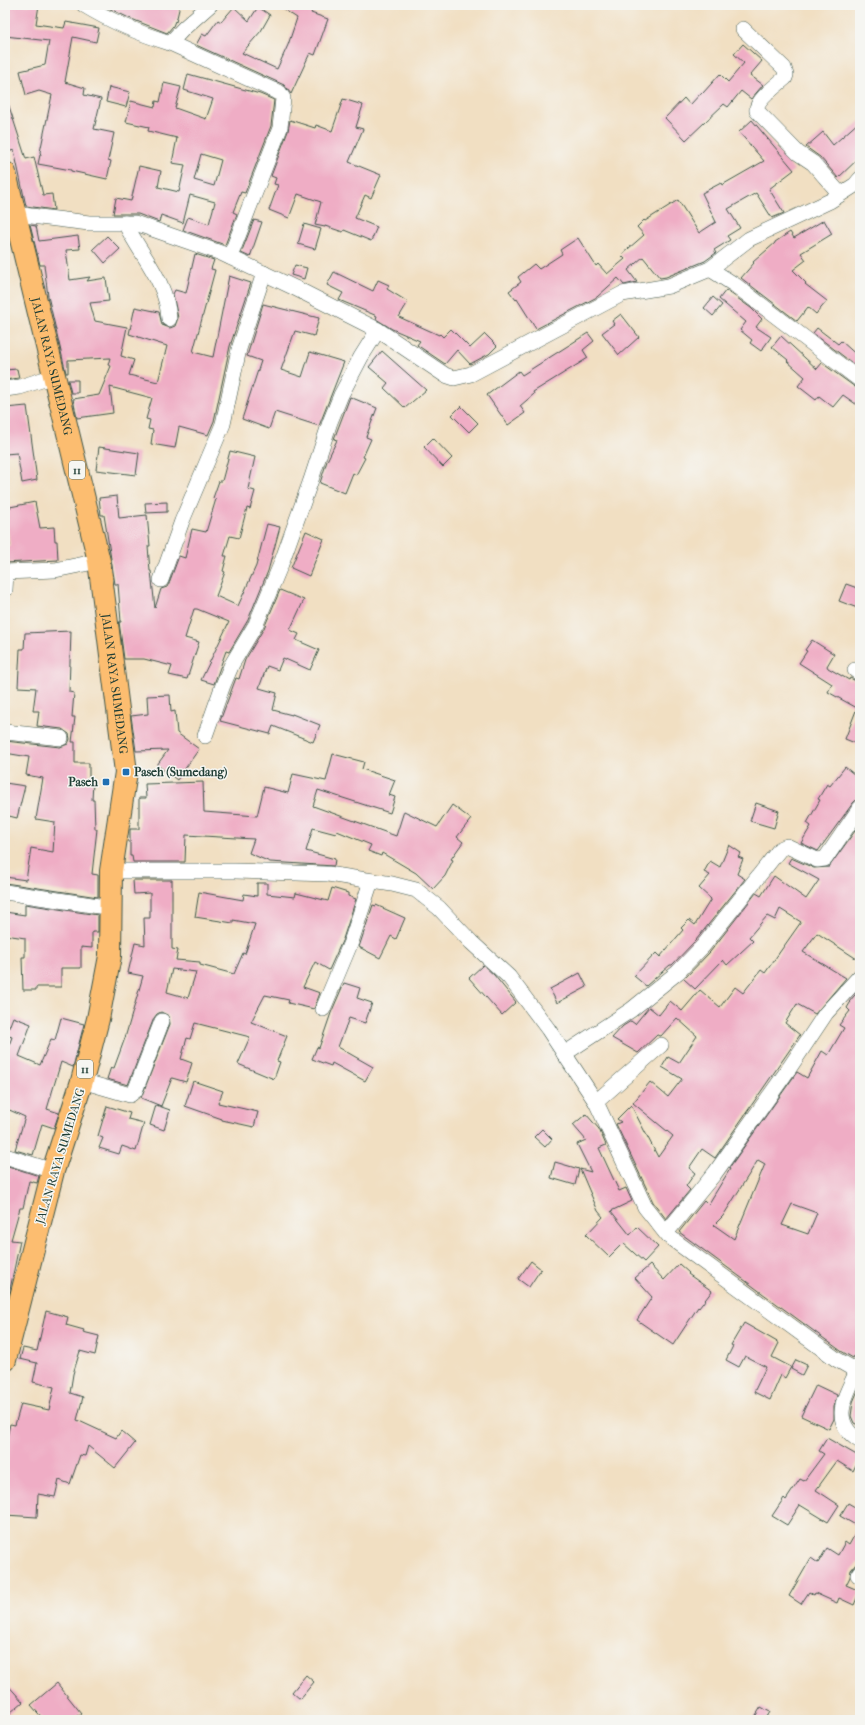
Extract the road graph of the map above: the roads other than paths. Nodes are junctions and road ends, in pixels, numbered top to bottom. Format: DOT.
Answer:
graph roads {
  1 [pos="84,5"];
  2 [pos="210,5"];
  3 [pos="743,29"];
  4 [pos="170,43"];
  5 [pos="5,173"];
  6 [pos="860,179"];
  7 [pos="840,194"];
  8 [pos="12,223"];
  9 [pos="125,223"];
  10 [pos="230,257"];
  11 [pos="710,269"];
  12 [pos="264,273"];
  13 [pos="169,319"];
  14 [pos="378,330"];
  15 [pos="54,376"];
  16 [pos="860,380"];
  17 [pos="5,390"];
  18 [pos="99,561"];
  19 [pos="6,572"];
  20 [pos="161,580"];
  21 [pos="5,590"];
  22 [pos="5,732"];
  23 [pos="205,736"];
  24 [pos="62,738"];
  25 [pos="860,808"];
  26 [pos="111,871"];
  27 [pos="371,881"];
  28 [pos="5,892"];
  29 [pos="112,908"];
  30 [pos="860,976"];
  31 [pos="323,1009"];
  32 [pos="162,1021"];
  33 [pos="661,1045"];
  34 [pos="564,1054"];
  35 [pos="82,1081"];
  36 [pos="596,1102"];
  37 [pos="5,1156"];
  38 [pos="53,1171"];
  39 [pos="666,1233"];
  40 [pos="5,1360"];
  41 [pos="859,1369"];
  42 [pos="860,1440"];
  1 -- 4 [label="street"];
  2 -- 4 [label="street"];
  3 -- 7 [label="street"];
  4 -- 10 [label="street"];
  5 -- 8 [label="highway, JALAN RAYA SUMEDANG / 11"];
  6 -- 7 [label="street"];
  7 -- 11 [label="street"];
  8 -- 9 [label="street"];
  8 -- 15 [label="highway, JALAN RAYA SUMEDANG / 11"];
  9 -- 10 [label="street"];
  9 -- 13 [label="street"];
  10 -- 12 [label="street"];
  11 -- 14 [label="street"];
  11 -- 16 [label="street"];
  12 -- 14 [label="street"];
  12 -- 20 [label="street"];
  14 -- 23 [label="street"];
  15 -- 17 [label="street"];
  15 -- 18 [label="highway, JALAN RAYA SUMEDANG / 11"];
  18 -- 19 [label="street"];
  18 -- 26 [label="highway, JALAN RAYA SUMEDANG / 11"];
  19 -- 21 [label="street"];
  22 -- 24 [label="street"];
  25 -- 34 [label="street"];
  26 -- 27 [label="street"];
  26 -- 29 [label="highway, JALAN RAYA SUMEDANG / 11"];
  27 -- 31 [label="street"];
  27 -- 34 [label="street"];
  28 -- 29 [label="street"];
  29 -- 35 [label="highway, JALAN RAYA SUMEDANG / 11"];
  30 -- 39 [label="street"];
  32 -- 35 [label="street"];
  33 -- 36 [label="street"];
  34 -- 36 [label="street"];
  35 -- 38 [label="highway, JALAN RAYA SUMEDANG / 11"];
  36 -- 39 [label="street"];
  37 -- 38 [label="street"];
  38 -- 40 [label="highway, JALAN RAYA SUMEDANG / 11"];
  39 -- 41 [label="street"];
  41 -- 42 [label="street"];
}
